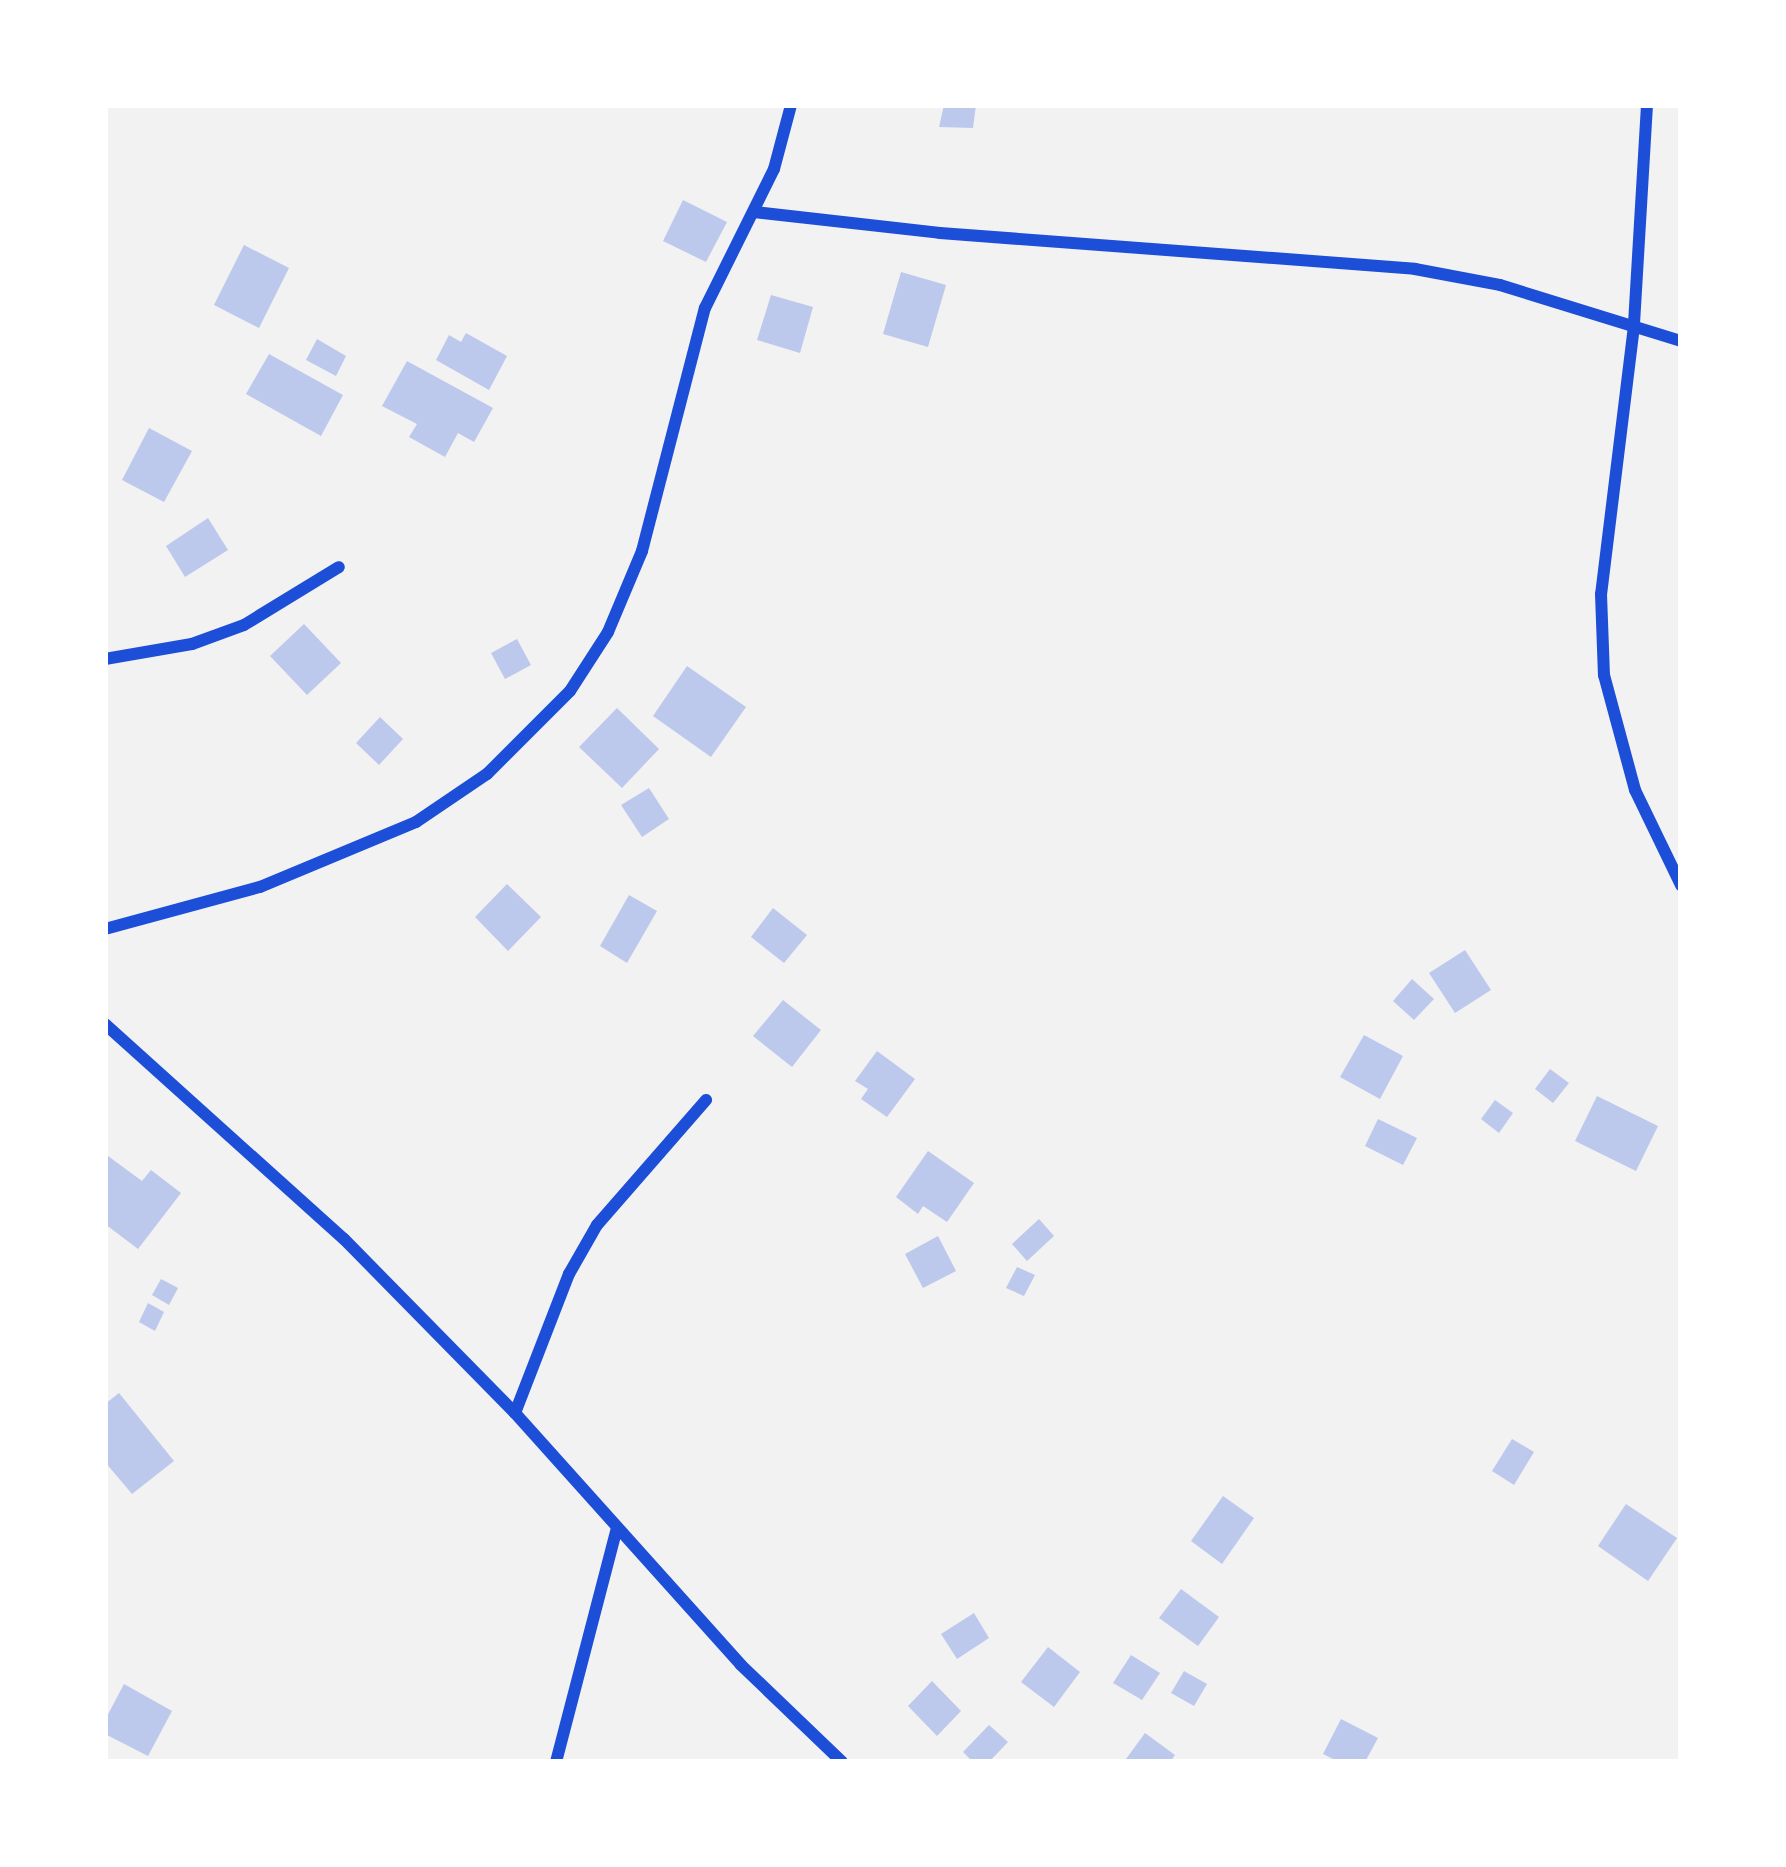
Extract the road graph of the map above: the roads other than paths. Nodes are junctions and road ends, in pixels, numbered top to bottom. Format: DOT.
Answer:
graph roads {
  1 [pos="791,105"];
  2 [pos="1647,105"];
  3 [pos="754,212"];
  4 [pos="1634,326"];
  5 [pos="1681,341"];
  6 [pos="339,567"];
  7 [pos="105,659"];
  8 [pos="1681,885"];
  9 [pos="105,929"];
  10 [pos="105,1024"];
  11 [pos="706,1100"];
  12 [pos="514,1413"];
  13 [pos="617,1528"];
  14 [pos="556,1762"];
  15 [pos="842,1762"];
  1 -- 3 [label="street"];
  2 -- 4 [label="street"];
  3 -- 4 [label="street"];
  3 -- 9 [label="street"];
  4 -- 5 [label="street"];
  4 -- 8 [label="street"];
  6 -- 7 [label="street"];
  10 -- 12 [label="street"];
  11 -- 12 [label="street"];
  12 -- 13 [label="street"];
  13 -- 14 [label="street"];
  13 -- 15 [label="street"];
}
